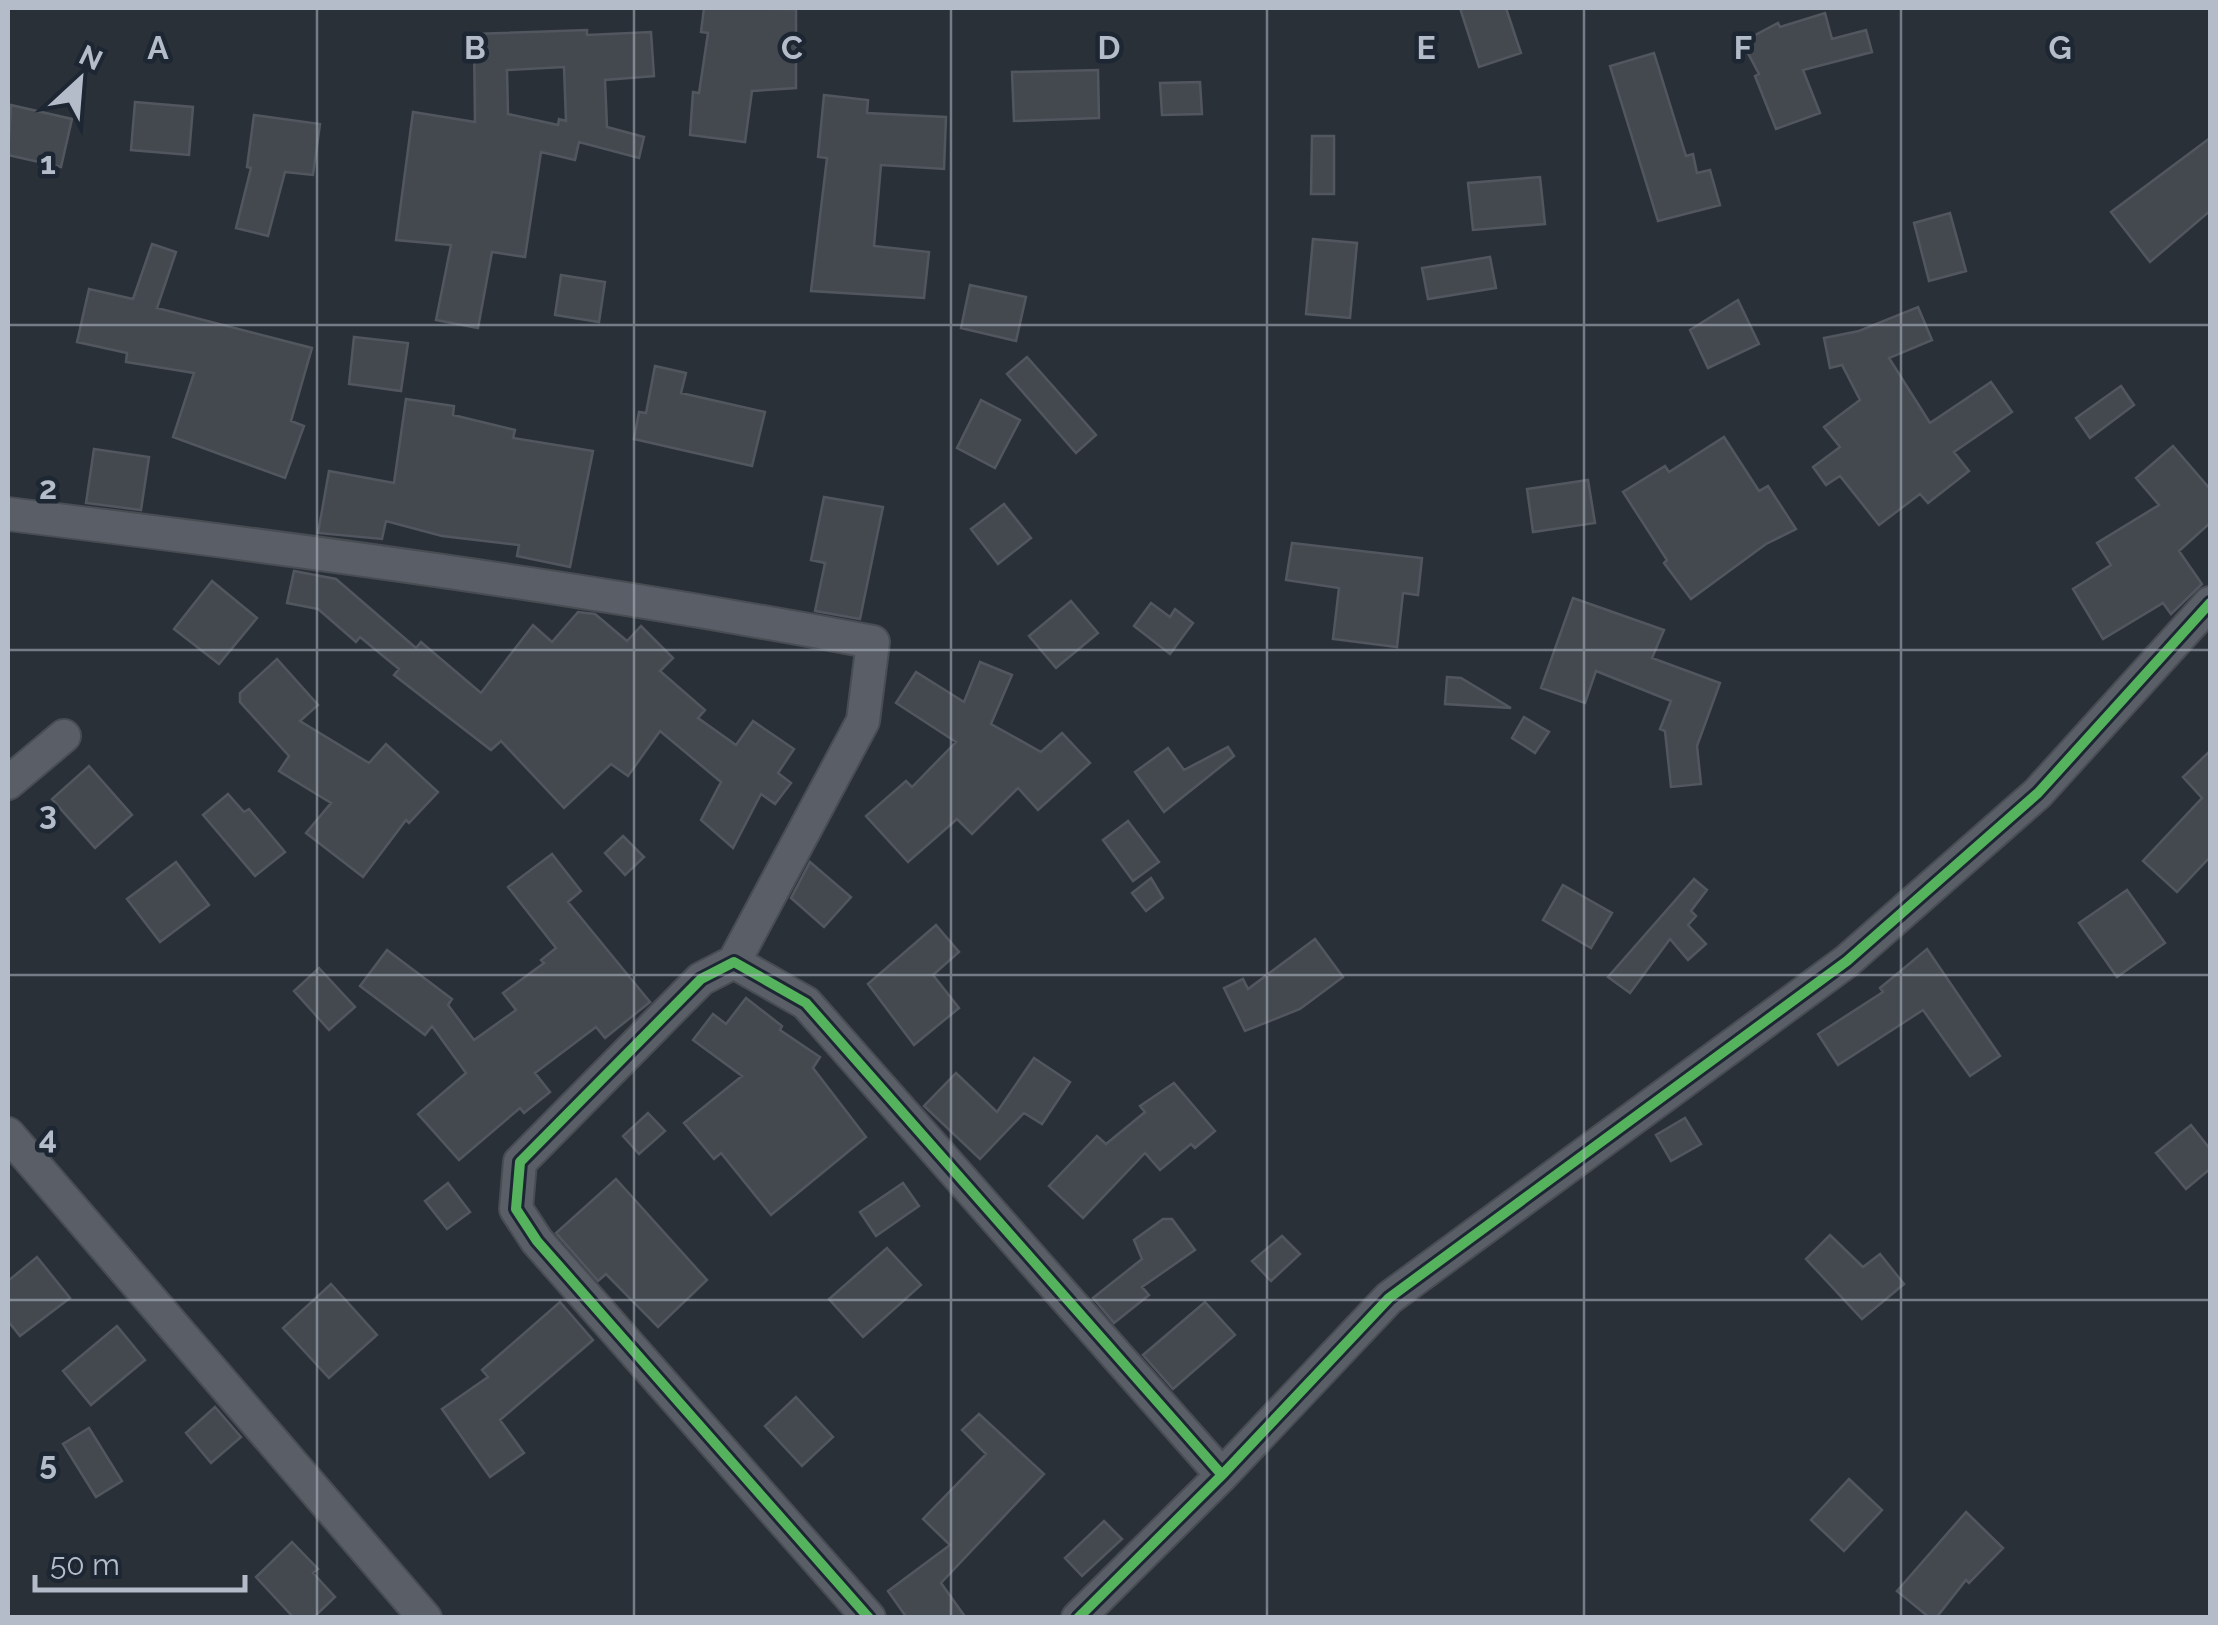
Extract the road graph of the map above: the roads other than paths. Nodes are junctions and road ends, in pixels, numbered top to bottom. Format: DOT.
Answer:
graph roads {
  1 [pos="8,514"];
  2 [pos="2210,602"];
  3 [pos="64,736"];
  4 [pos="8,783"];
  5 [pos="734,962"];
  6 [pos="8,1134"];
  7 [pos="1222,1475"];
  8 [pos="425,1618"];
  9 [pos="869,1618"];
  10 [pos="1078,1618"];
  1 -- 5 [label="street"];
  2 -- 7 [label="street"];
  3 -- 4 [label="street"];
  5 -- 7 [label="street"];
  5 -- 9 [label="street"];
  6 -- 8 [label="street"];
  7 -- 10 [label="street"];
}
